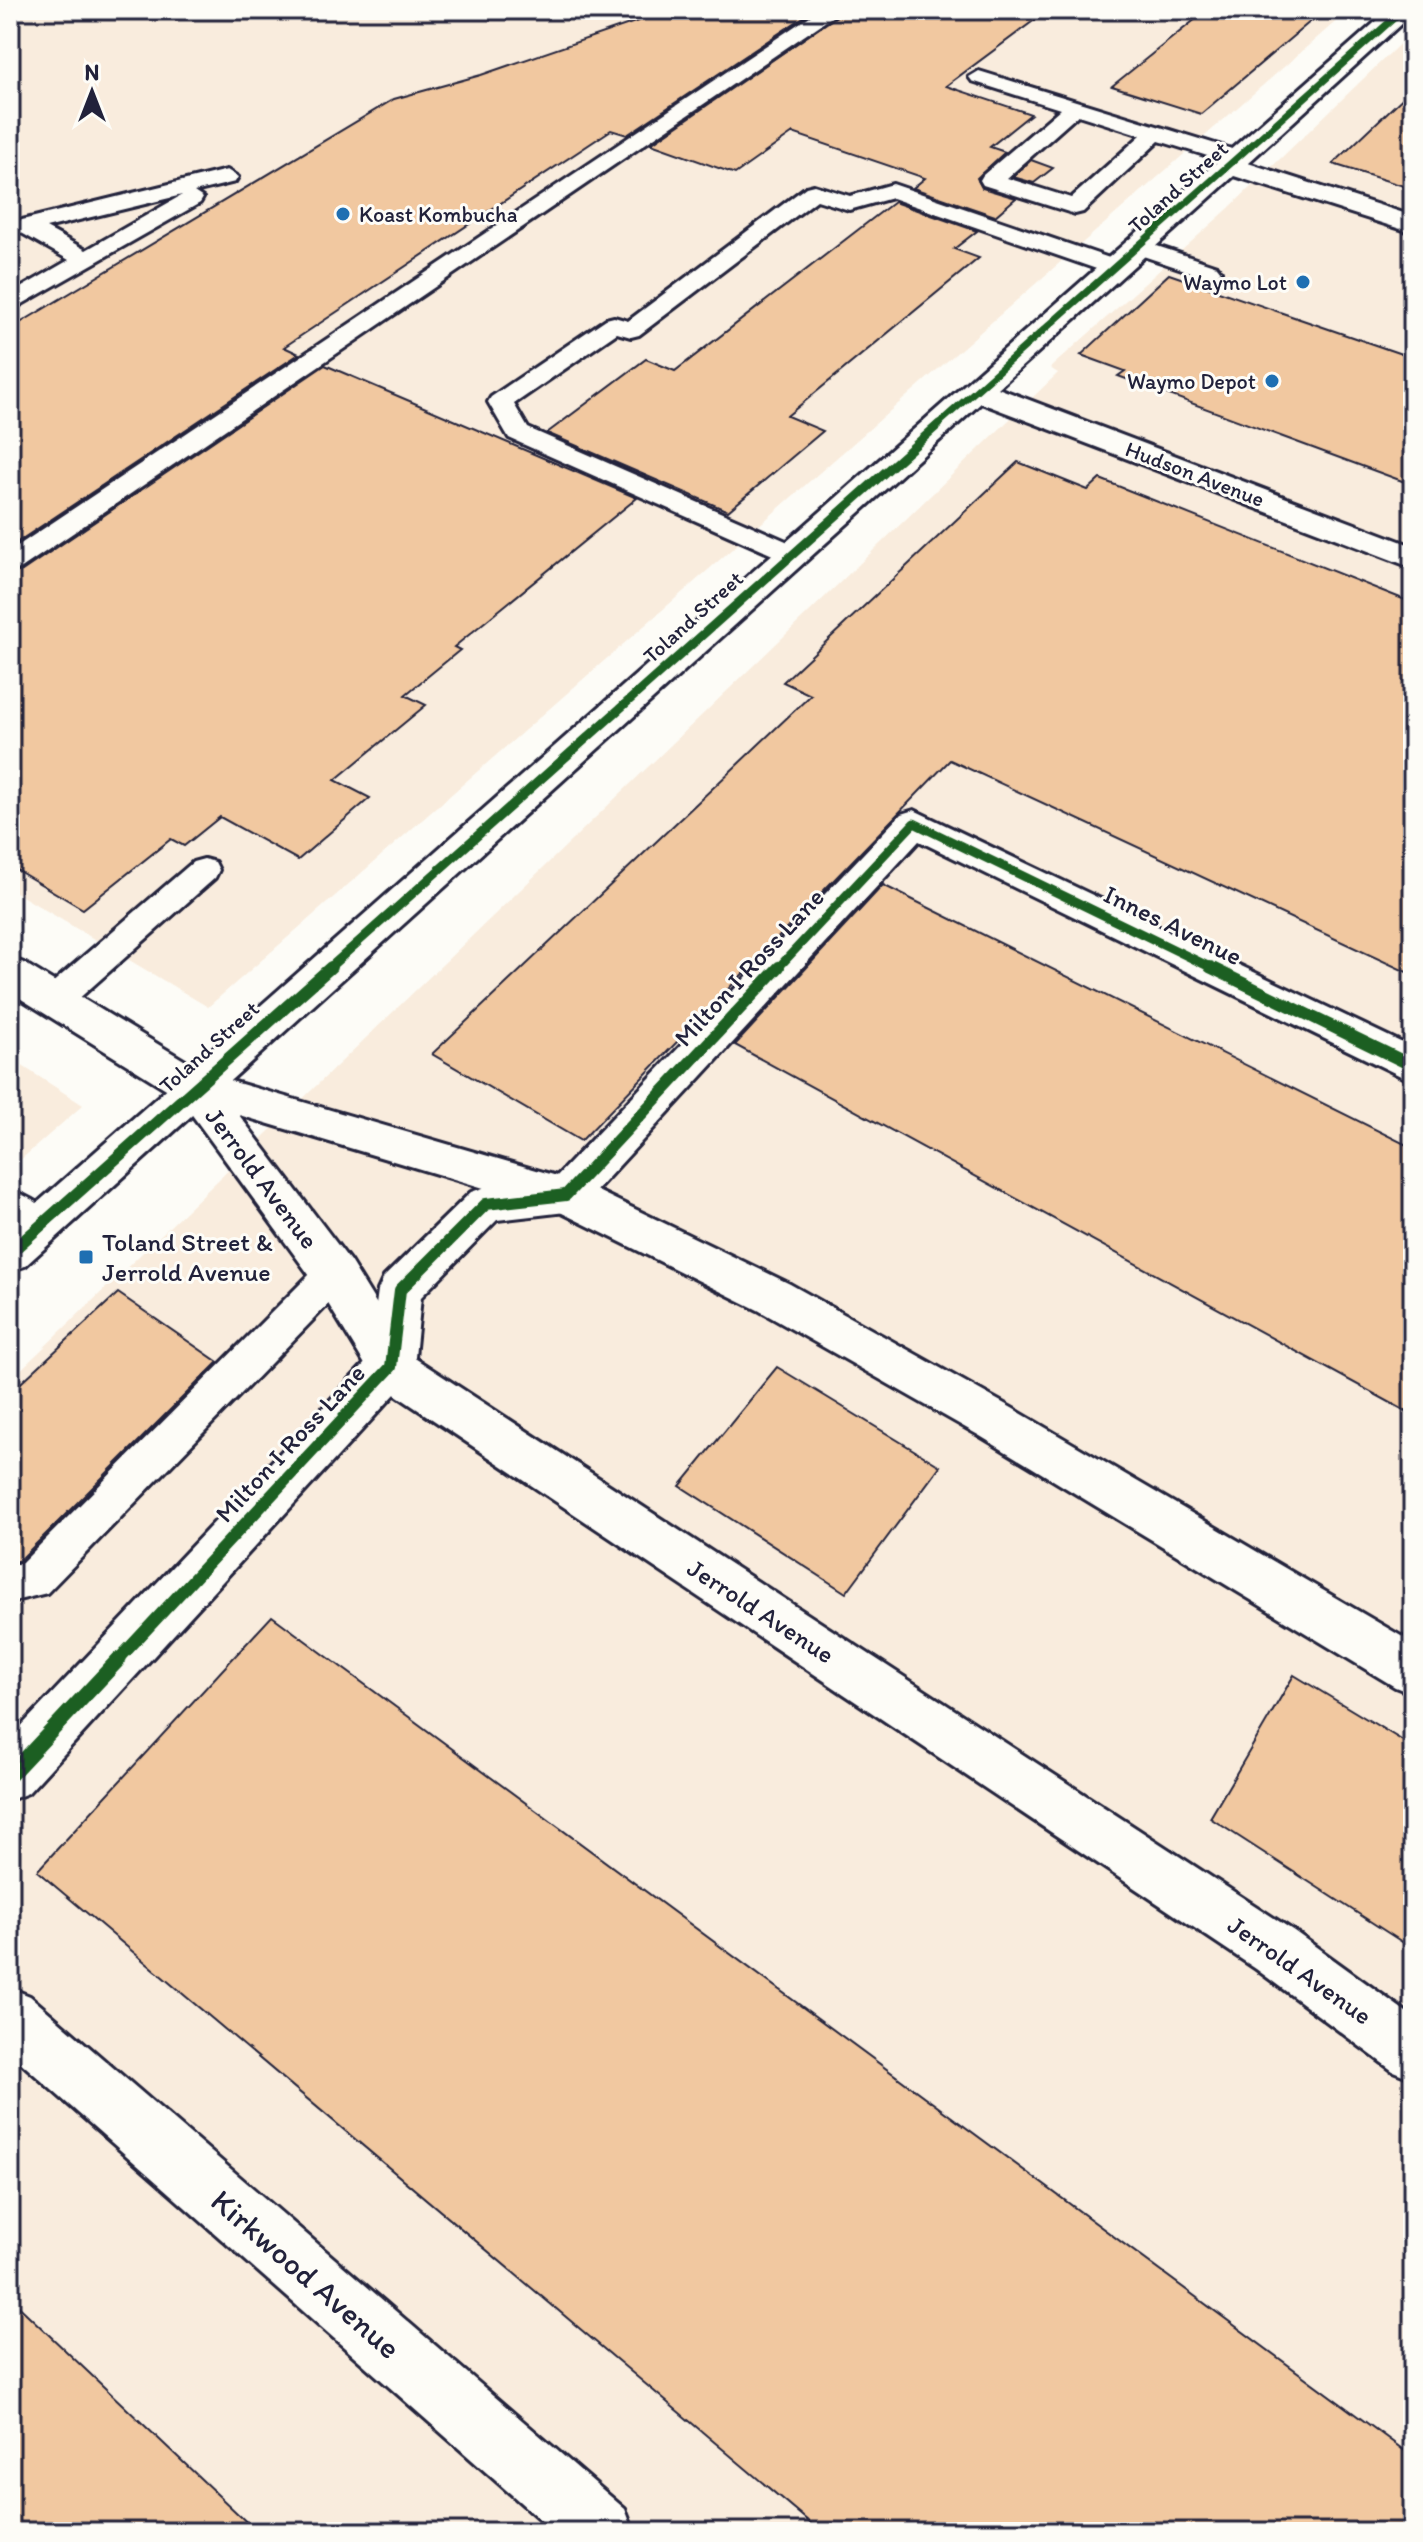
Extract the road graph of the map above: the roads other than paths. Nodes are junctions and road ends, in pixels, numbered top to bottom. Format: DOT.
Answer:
graph roads {
  1 [pos="832,10"];
  2 [pos="1394,12"];
  3 [pos="979,77"];
  4 [pos="1075,107"];
  5 [pos="1156,132"];
  6 [pos="1235,162"];
  7 [pos="1413,225"];
  8 [pos="1128,258"];
  9 [pos="86,260"];
  10 [pos="1209,271"];
  11 [pos="10,304"];
  12 [pos="977,391"];
  13 [pos="793,554"];
  14 [pos="1413,558"];
  15 [pos="10,563"];
  16 [pos="914,823"];
  17 [pos="204,870"];
  18 [pos="10,973"];
  19 [pos="55,1000"];
  20 [pos="1413,1066"];
  21 [pos="194,1086"];
  22 [pos="566,1195"];
  23 [pos="25,1215"];
  24 [pos="10,1253"];
  25 [pos="334,1274"];
  26 [pos="391,1367"];
  27 [pos="10,1584"];
  28 [pos="1413,1670"];
  29 [pos="10,1775"];
  30 [pos="10,2016"];
  31 [pos="1413,2051"];
  32 [pos="602,2532"];
  1 -- 15 [label="lane"];
  2 -- 6 [label="street, Toland Street"];
  3 -- 4 [label="lane"];
  4 -- 5 [label="lane"];
  4 -- 5 [label="lane"];
  5 -- 6 [label="lane"];
  6 -- 7 [label="street"];
  6 -- 8 [label="street, Toland Street"];
  8 -- 10 [label="lane"];
  8 -- 12 [label="street, Toland Street"];
  8 -- 13 [label="lane"];
  9 -- 9 [label="lane"];
  9 -- 11 [label="lane"];
  12 -- 13 [label="street, Toland Street"];
  12 -- 14 [label="street, Hudson Avenue"];
  13 -- 21 [label="street, Toland Street"];
  16 -- 20 [label="street, Innes Avenue"];
  16 -- 22 [label="street, Milton I Ross Lane"];
  17 -- 19 [label="lane"];
  18 -- 19 [label="street, Jerrold Avenue"];
  19 -- 21 [label="street, Jerrold Avenue"];
  21 -- 22 [label="street, Jerrold Avenue"];
  21 -- 23 [label="street, Toland Street"];
  21 -- 25 [label="street, Jerrold Avenue"];
  22 -- 26 [label="street, Milton I Ross Lane"];
  22 -- 28 [label="street, Jerrold Avenue"];
  23 -- 24 [label="street, Toland Street"];
  25 -- 26 [label="street, Jerrold Avenue"];
  25 -- 27 [label="lane"];
  26 -- 29 [label="street, Milton I Ross Lane"];
  26 -- 31 [label="street, Jerrold Avenue"];
  30 -- 32 [label="street, Kirkwood Avenue"];
}
